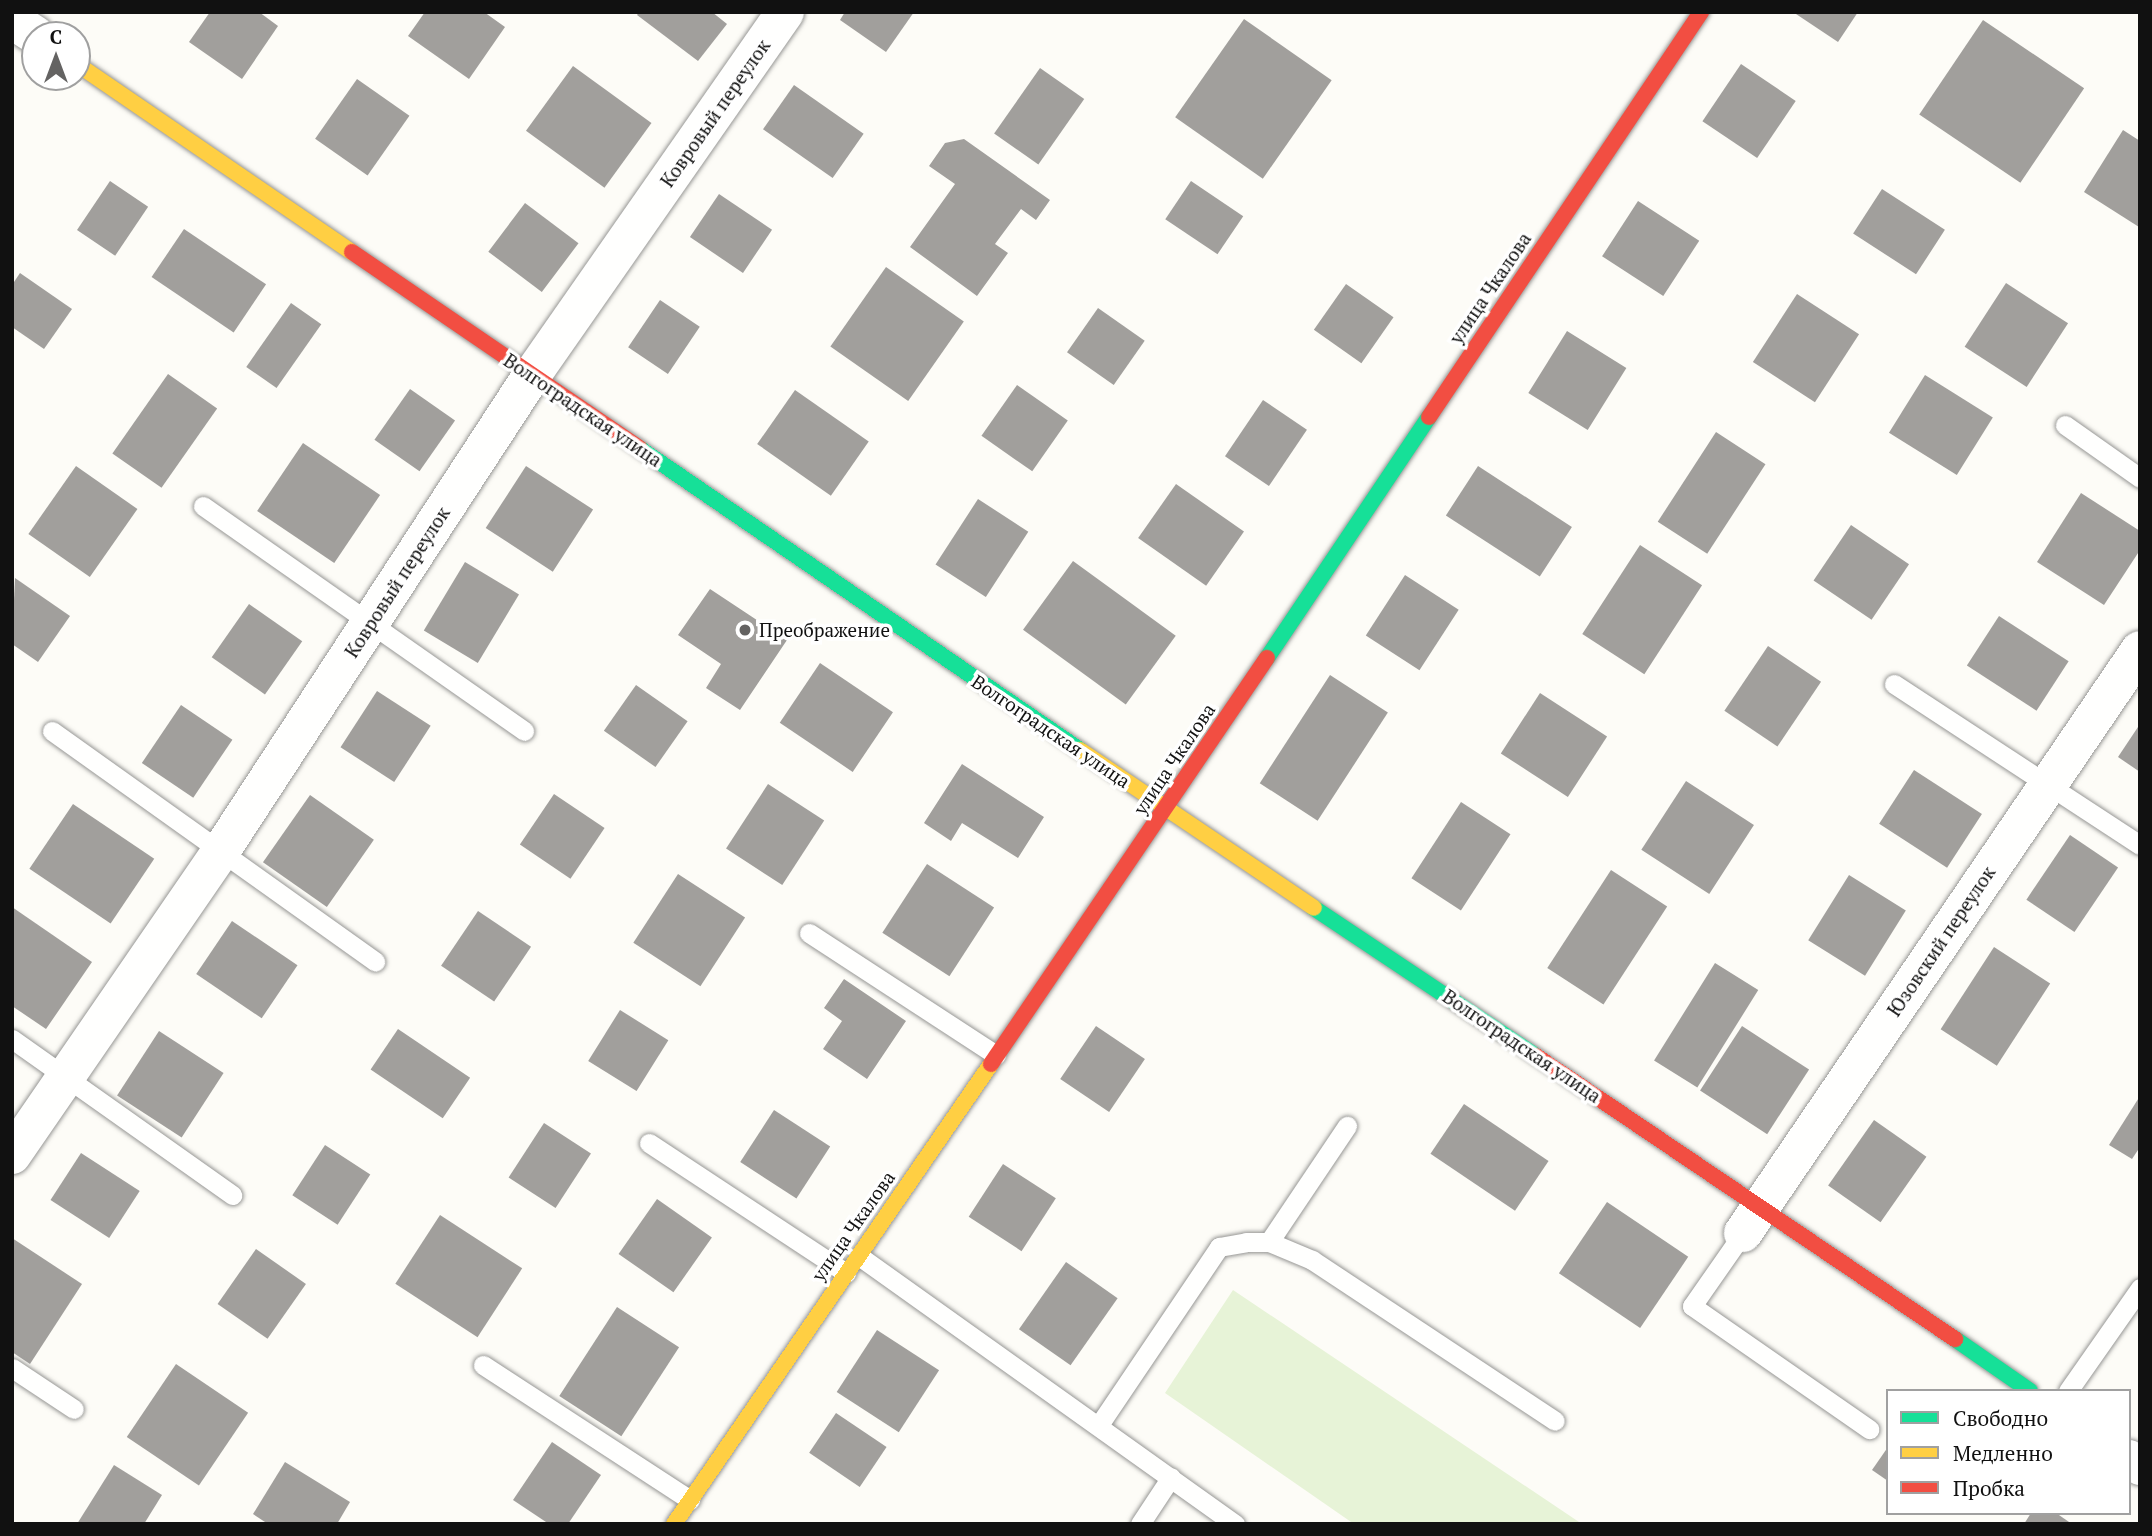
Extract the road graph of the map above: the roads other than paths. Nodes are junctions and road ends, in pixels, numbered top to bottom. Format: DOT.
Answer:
graph roads {
  1 [pos="785,12"];
  2 [pos="1701,12"];
  3 [pos="91,74"];
  4 [pos="532,375"];
  5 [pos="2065,425"];
  6 [pos="2140,478"];
  7 [pos="203,506"];
  8 [pos="370,623"];
  9 [pos="2140,650"];
  10 [pos="1894,684"];
  11 [pos="52,731"];
  12 [pos="524,731"];
  13 [pos="2048,785"];
  14 [pos="1166,808"];
  15 [pos="2140,845"];
  16 [pos="221,851"];
  17 [pos="809,933"];
  18 [pos="375,961"];
  19 [pos="12,1039"];
  20 [pos="996,1055"];
  21 [pos="65,1077"];
  22 [pos="1348,1126"];
  23 [pos="649,1143"];
  24 [pos="12,1155"];
  25 [pos="232,1195"];
  26 [pos="1752,1220"];
  27 [pos="1269,1242"];
  28 [pos="859,1256"];
  29 [pos="846,1273"];
  30 [pos="2140,1288"];
  31 [pos="483,1365"];
  32 [pos="12,1368"];
  33 [pos="2027,1389"];
  34 [pos="2069,1389"];
  35 [pos="74,1409"];
  36 [pos="1555,1421"];
  37 [pos="1099,1425"];
  38 [pos="1869,1429"];
  39 [pos="1171,1477"];
  40 [pos="690,1500"];
  41 [pos="674,1524"];
  42 [pos="1140,1524"];
  43 [pos="1235,1524"];
  1 -- 4 [label="street, Ковровый переулок"];
  2 -- 14 [label="street, улица Чкалова"];
  3 -- 4 [label="street, Волгоградская улица"];
  4 -- 8 [label="street, Ковровый переулок"];
  4 -- 14 [label="street, Волгоградская улица"];
  5 -- 6 [label="lane"];
  7 -- 8 [label="lane"];
  8 -- 12 [label="lane"];
  8 -- 16 [label="street, Ковровый переулок"];
  9 -- 13 [label="street, Юзовский переулок"];
  10 -- 13 [label="lane"];
  11 -- 16 [label="lane"];
  13 -- 15 [label="lane"];
  13 -- 26 [label="street, Юзовский переулок"];
  14 -- 20 [label="street, улица Чкалова"];
  14 -- 26 [label="street, Волгоградская улица"];
  16 -- 18 [label="lane"];
  16 -- 21 [label="street, Ковровый переулок"];
  17 -- 20 [label="lane"];
  19 -- 21 [label="lane"];
  20 -- 28 [label="street, улица Чкалова"];
  21 -- 24 [label="street, Ковровый переулок"];
  21 -- 25 [label="lane"];
  22 -- 27 [label="lane"];
  23 -- 29 [label="lane"];
  26 -- 33 [label="street, Волгоградская улица"];
  26 -- 38 [label="lane"];
  27 -- 36 [label="lane"];
  27 -- 37 [label="lane"];
  28 -- 29 [label="street, улица Чкалова"];
  28 -- 37 [label="lane"];
  29 -- 40 [label="street, улица Чкалова"];
  30 -- 34 [label="lane"];
  31 -- 40 [label="lane"];
  32 -- 35 [label="lane"];
  37 -- 39 [label="lane"];
  39 -- 42 [label="lane"];
  39 -- 43 [label="lane"];
  40 -- 41 [label="street, улица Чкалова"];
}
